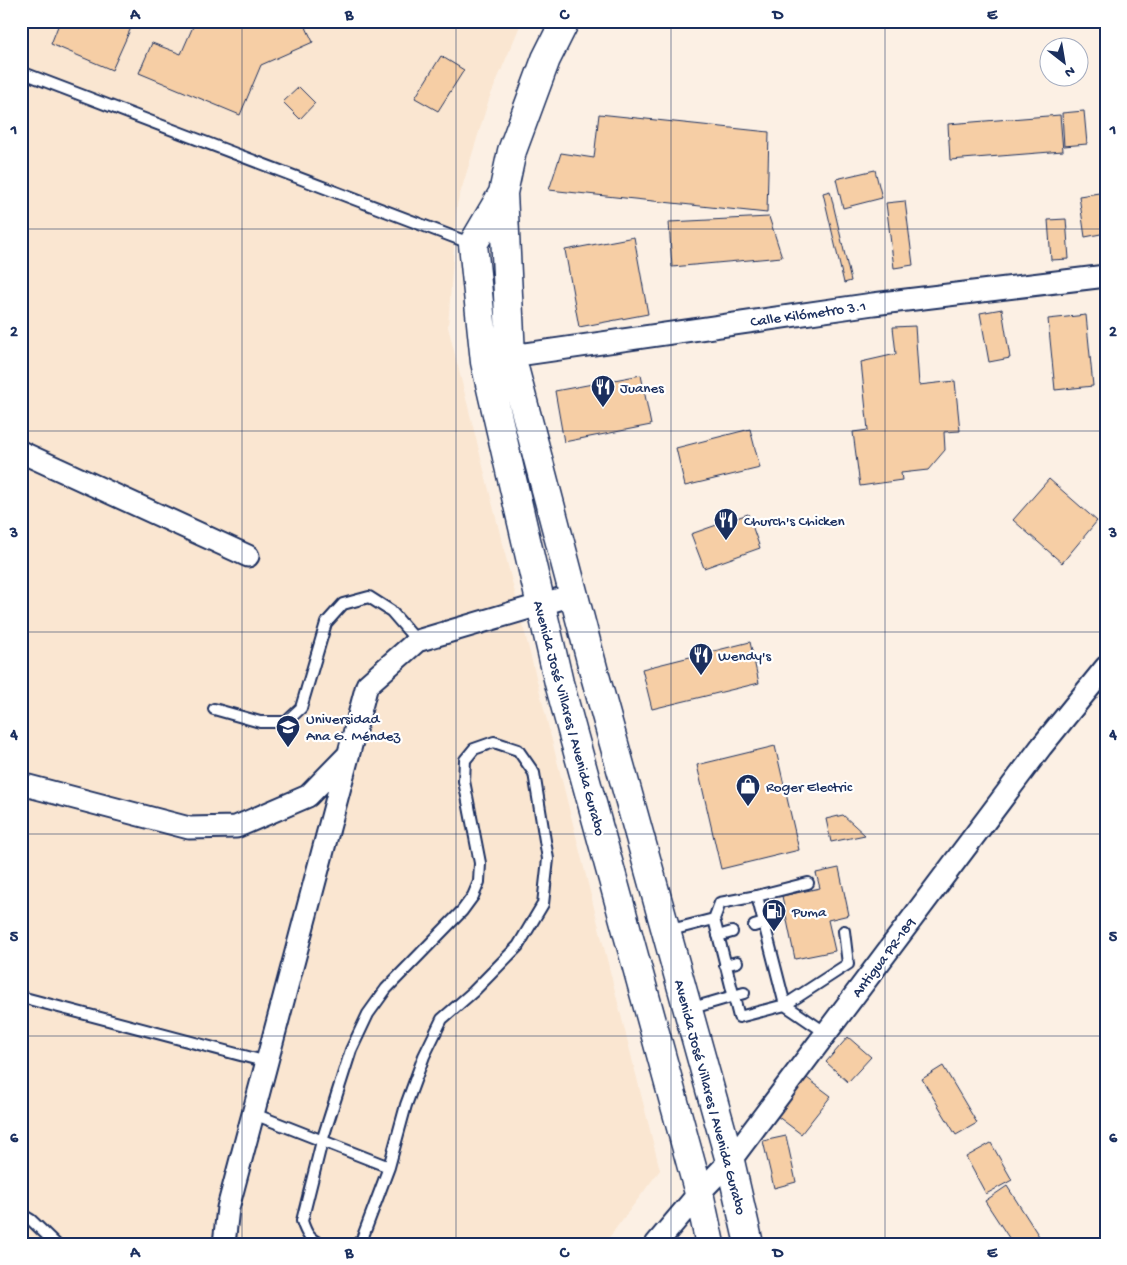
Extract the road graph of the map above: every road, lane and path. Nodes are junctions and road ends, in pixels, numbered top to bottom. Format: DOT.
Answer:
graph roads {
  1 [pos="565,21"];
  2 [pos="21,72"];
  3 [pos="502,193"];
  4 [pos="473,244"];
  5 [pos="1106,276"];
  6 [pos="511,356"];
  7 [pos="21,452"];
  8 [pos="248,556"];
  9 [pos="573,595"];
  10 [pos="540,604"];
  11 [pos="417,641"];
  12 [pos="1106,667"];
  13 [pos="214,709"];
  14 [pos="350,753"];
  15 [pos="21,784"];
  16 [pos="808,883"];
  17 [pos="757,896"];
  18 [pos="714,919"];
  19 [pos="666,931"];
  20 [pos="844,931"];
  21 [pos="732,932"];
  22 [pos="718,936"];
  23 [pos="737,962"];
  24 [pos="725,965"];
  25 [pos="744,992"];
  26 [pos="733,996"];
  27 [pos="21,997"];
  28 [pos="784,1006"];
  29 [pos="688,1009"];
  30 [pos="826,1033"];
  31 [pos="267,1062"];
  32 [pos="254,1114"];
  33 [pos="322,1141"];
  34 [pos="730,1161"];
  35 [pos="389,1166"];
  36 [pos="699,1193"];
  37 [pos="21,1214"];
  38 [pos="56,1244"];
  39 [pos="224,1244"];
  40 [pos="322,1244"];
  41 [pos="357,1244"];
  42 [pos="656,1244"];
  43 [pos="710,1244"];
  44 [pos="749,1244"];
  1 -- 3 [label="main road, Avenida José Villares / Avenida Gurabo"];
  2 -- 4 [label="lane"];
  3 -- 4 [label="main road, Avenida José Villares / Avenida Gurabo"];
  3 -- 6 [label="main road, Avenida José Villares / Avenida Gurabo"];
  4 -- 10 [label="main road, Avenida José Villares / Avenida Gurabo"];
  5 -- 6 [label="street, Calle Kilómetro 3.1"];
  6 -- 9 [label="main road, Avenida José Villares / Avenida Gurabo"];
  7 -- 8 [label="street"];
  9 -- 10 [label="street"];
  9 -- 19 [label="main road, Avenida José Villares / Avenida Gurabo"];
  10 -- 11 [label="street"];
  10 -- 36 [label="main road, Avenida José Villares / Avenida Gurabo"];
  11 -- 13 [label="lane"];
  11 -- 14 [label="street"];
  12 -- 30 [label="street, Antigua PR-189"];
  14 -- 15 [label="street"];
  14 -- 31 [label="street"];
  16 -- 17 [label="lane"];
  17 -- 18 [label="lane"];
  17 -- 28 [label="lane"];
  18 -- 19 [label="lane"];
  18 -- 22 [label="lane"];
  19 -- 29 [label="main road, Avenida José Villares / Avenida Gurabo"];
  20 -- 28 [label="lane"];
  21 -- 22 [label="lane"];
  22 -- 24 [label="lane"];
  23 -- 24 [label="lane"];
  24 -- 26 [label="lane"];
  25 -- 26 [label="lane"];
  26 -- 28 [label="lane"];
  26 -- 29 [label="lane"];
  27 -- 31 [label="lane"];
  28 -- 30 [label="lane"];
  29 -- 34 [label="main road, Avenida José Villares / Avenida Gurabo"];
  30 -- 34 [label="street, Antigua PR-189"];
  31 -- 32 [label="street"];
  32 -- 33 [label="lane"];
  32 -- 39 [label="street"];
  33 -- 35 [label="lane"];
  33 -- 35 [label="lane"];
  33 -- 40 [label="lane"];
  34 -- 36 [label="street, Antigua PR-189"];
  34 -- 44 [label="main road, Avenida José Villares / Avenida Gurabo"];
  35 -- 41 [label="lane"];
  36 -- 42 [label="street, Antigua PR-189"];
  36 -- 43 [label="main road, Avenida José Villares / Avenida Gurabo"];
  37 -- 38 [label="lane"];
}
